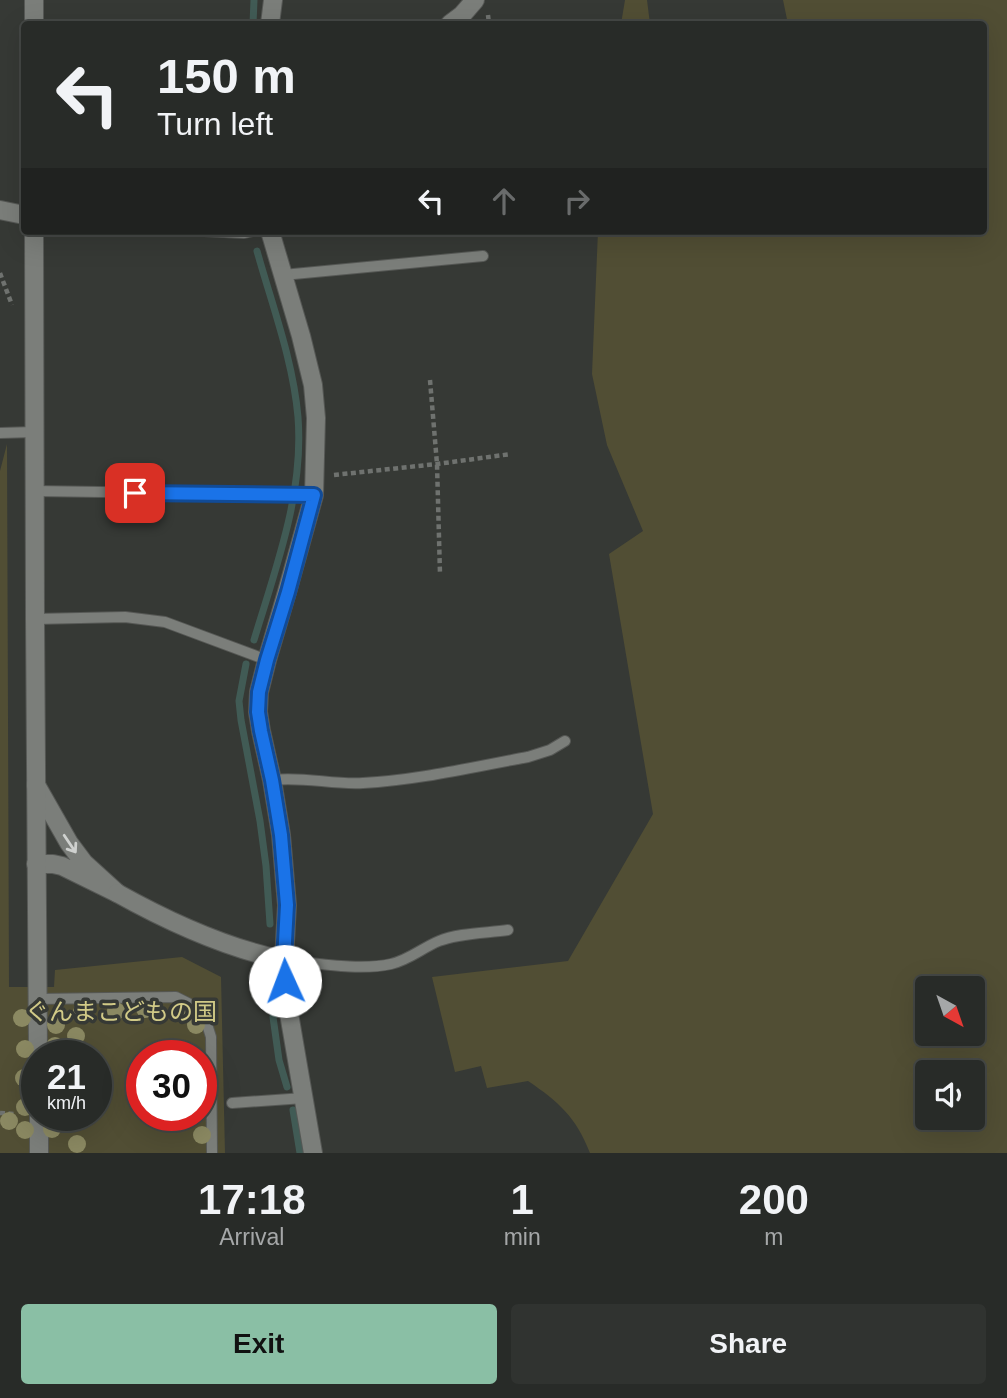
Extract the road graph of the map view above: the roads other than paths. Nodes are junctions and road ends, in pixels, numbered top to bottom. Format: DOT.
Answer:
graph roads {
  1 [pos="33,0"];
  2 [pos="273,0"];
  3 [pos="475,0"];
  4 [pos="34,21"];
  5 [pos="270,21"];
  6 [pos="454,21"];
  7 [pos="0,210"];
  8 [pos="21,214"];
  9 [pos="34,235"];
  10 [pos="271,235"];
  11 [pos="483,256"];
  12 [pos="283,275"];
  13 [pos="34,432"];
  14 [pos="0,433"];
  15 [pos="34,491"];
  16 [pos="314,495"];
  17 [pos="35,619"];
  18 [pos="267,660"];
  19 [pos="565,741"];
  20 [pos="272,780"];
  21 [pos="36,785"];
  22 [pos="36,864"];
  23 [pos="117,893"];
  24 [pos="508,930"];
  25 [pos="284,960"];
  26 [pos="37,999"];
  27 [pos="38,1040"];
  28 [pos="304,1098"];
  29 [pos="232,1103"];
  30 [pos="39,1131"];
  31 [pos="39,1153"];
  32 [pos="212,1153"];
  33 [pos="313,1153"];
  1 -- 4 [label="street"];
  2 -- 5 [label="street"];
  3 -- 6 [label="street"];
  7 -- 8 [label="street"];
  9 -- 13 [label="street"];
  10 -- 12 [label="street"];
  11 -- 12 [label="lane"];
  12 -- 16 [label="street"];
  13 -- 14 [label="lane"];
  13 -- 15 [label="street"];
  15 -- 16 [label="lane"];
  15 -- 17 [label="street"];
  16 -- 18 [label="street"];
  17 -- 18 [label="lane"];
  17 -- 21 [label="street"];
  18 -- 20 [label="street"];
  19 -- 20 [label="lane"];
  20 -- 25 [label="street"];
  21 -- 22 [label="street"];
  21 -- 23 [label="street, one-way"];
  22 -- 23 [label="street"];
  22 -- 26 [label="street"];
  23 -- 25 [label="street"];
  24 -- 25 [label="lane"];
  25 -- 28 [label="street"];
  26 -- 27 [label="street"];
  26 -- 32 [label="lane"];
  28 -- 29 [label="lane"];
  28 -- 33 [label="street"];
  30 -- 31 [label="street"];
}
